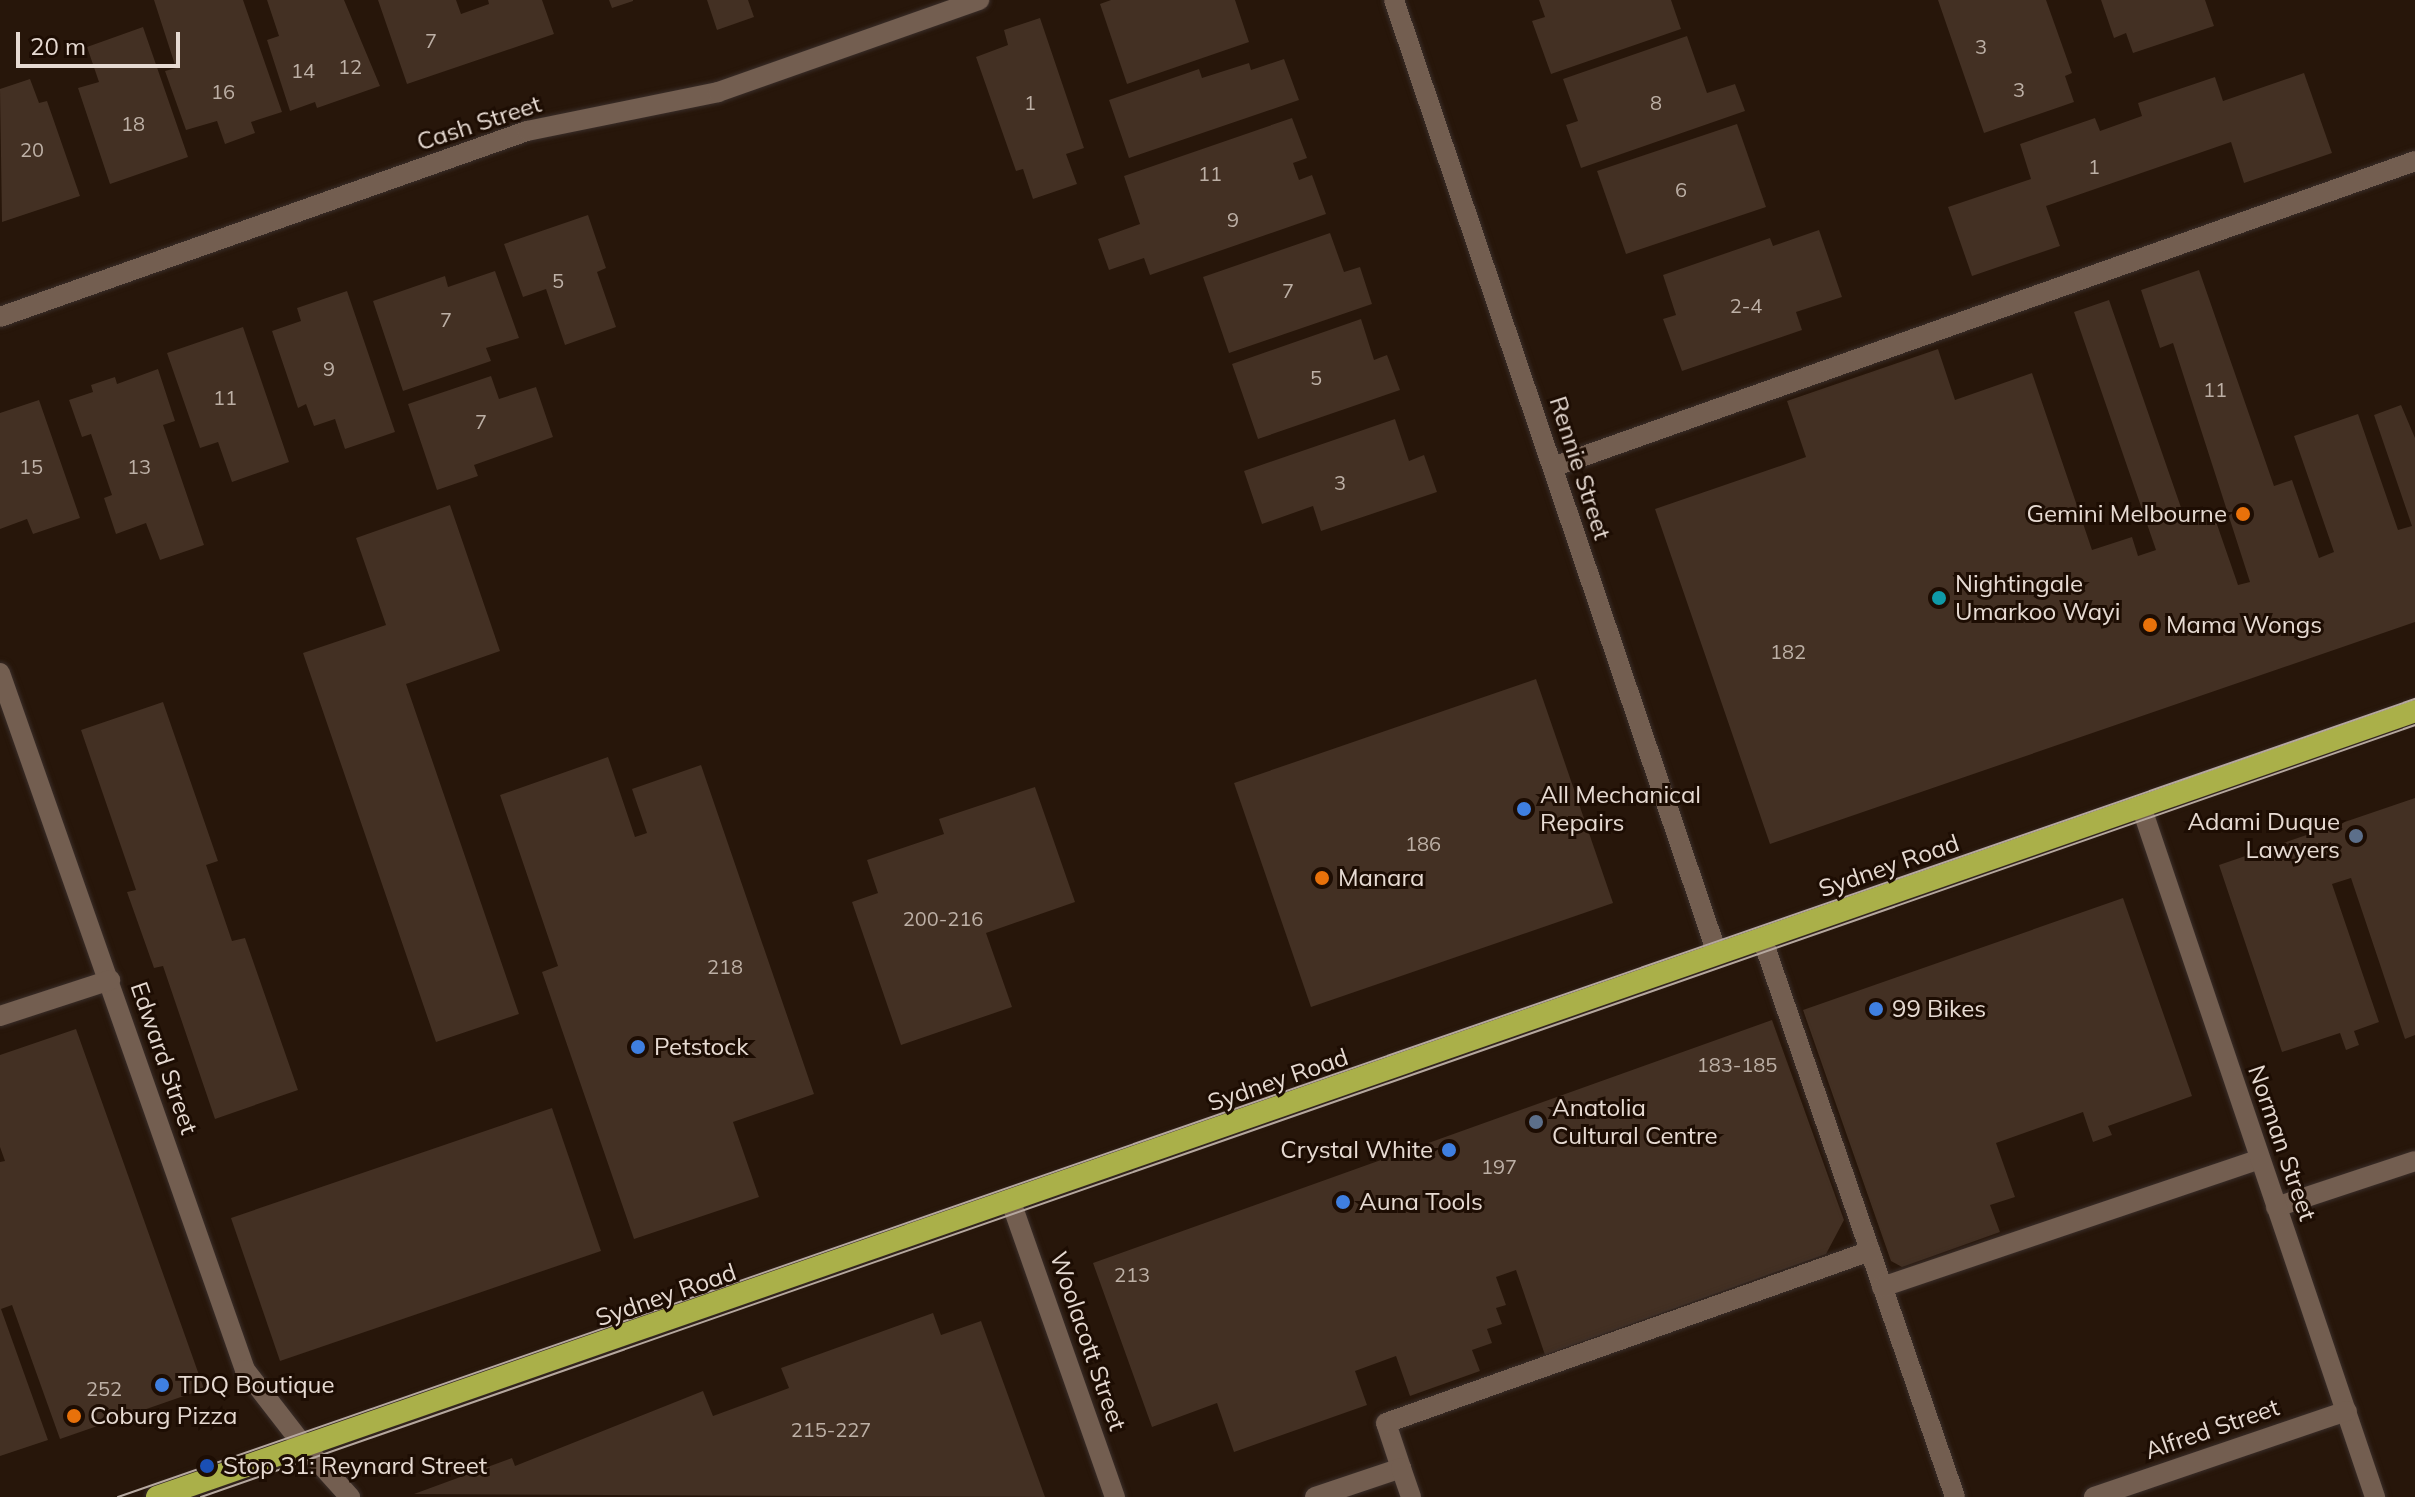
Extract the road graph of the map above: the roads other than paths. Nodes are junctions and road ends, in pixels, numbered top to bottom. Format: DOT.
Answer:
graph roads {
  1 [pos="979,0"];
  2 [pos="1394,0"];
  3 [pos="2415,161"];
  4 [pos="0,317"];
  5 [pos="1553,467"];
  6 [pos="0,673"];
  7 [pos="2415,711"];
  8 [pos="2141,806"];
  9 [pos="1762,938"];
  10 [pos="1717,953"];
  11 [pos="110,980"];
  12 [pos="0,1016"];
  13 [pos="2260,1159"];
  14 [pos="2415,1161"];
  15 [pos="1011,1202"];
  16 [pos="2276,1207"];
  17 [pos="1870,1251"];
  18 [pos="1882,1287"];
  19 [pos="2347,1411"];
  20 [pos="304,1446"];
  21 [pos="1401,1468"];
  22 [pos="157,1497"];
  23 [pos="350,1497"];
  24 [pos="1115,1497"];
  25 [pos="1315,1497"];
  26 [pos="1411,1497"];
  27 [pos="1955,1497"];
  28 [pos="2094,1497"];
  29 [pos="2375,1497"];
  1 -- 4 [label="street, Cash Street"];
  2 -- 5 [label="street, Rennie Street"];
  3 -- 5 [label="street"];
  5 -- 10 [label="street, Rennie Street"];
  6 -- 11 [label="street, Edward Street"];
  7 -- 8 [label="highway, Sydney Road"];
  8 -- 9 [label="highway, Sydney Road"];
  8 -- 13 [label="street, Norman Street"];
  9 -- 10 [label="highway, Sydney Road"];
  9 -- 17 [label="street"];
  10 -- 15 [label="highway, Sydney Road"];
  11 -- 12 [label="street"];
  11 -- 20 [label="street, Edward Street"];
  13 -- 16 [label="street, Norman Street"];
  13 -- 18 [label="street"];
  14 -- 16 [label="street"];
  15 -- 20 [label="highway, Sydney Road"];
  15 -- 24 [label="street, Woolacott Street"];
  16 -- 19 [label="street, Norman Street"];
  17 -- 18 [label="street"];
  17 -- 21 [label="street"];
  18 -- 27 [label="street"];
  19 -- 28 [label="street, Alfred Street"];
  19 -- 29 [label="street, Norman Street"];
  20 -- 22 [label="highway, Sydney Road"];
  20 -- 23 [label="street, Edward Street"];
  21 -- 25 [label="street"];
  21 -- 26 [label="street"];
}
